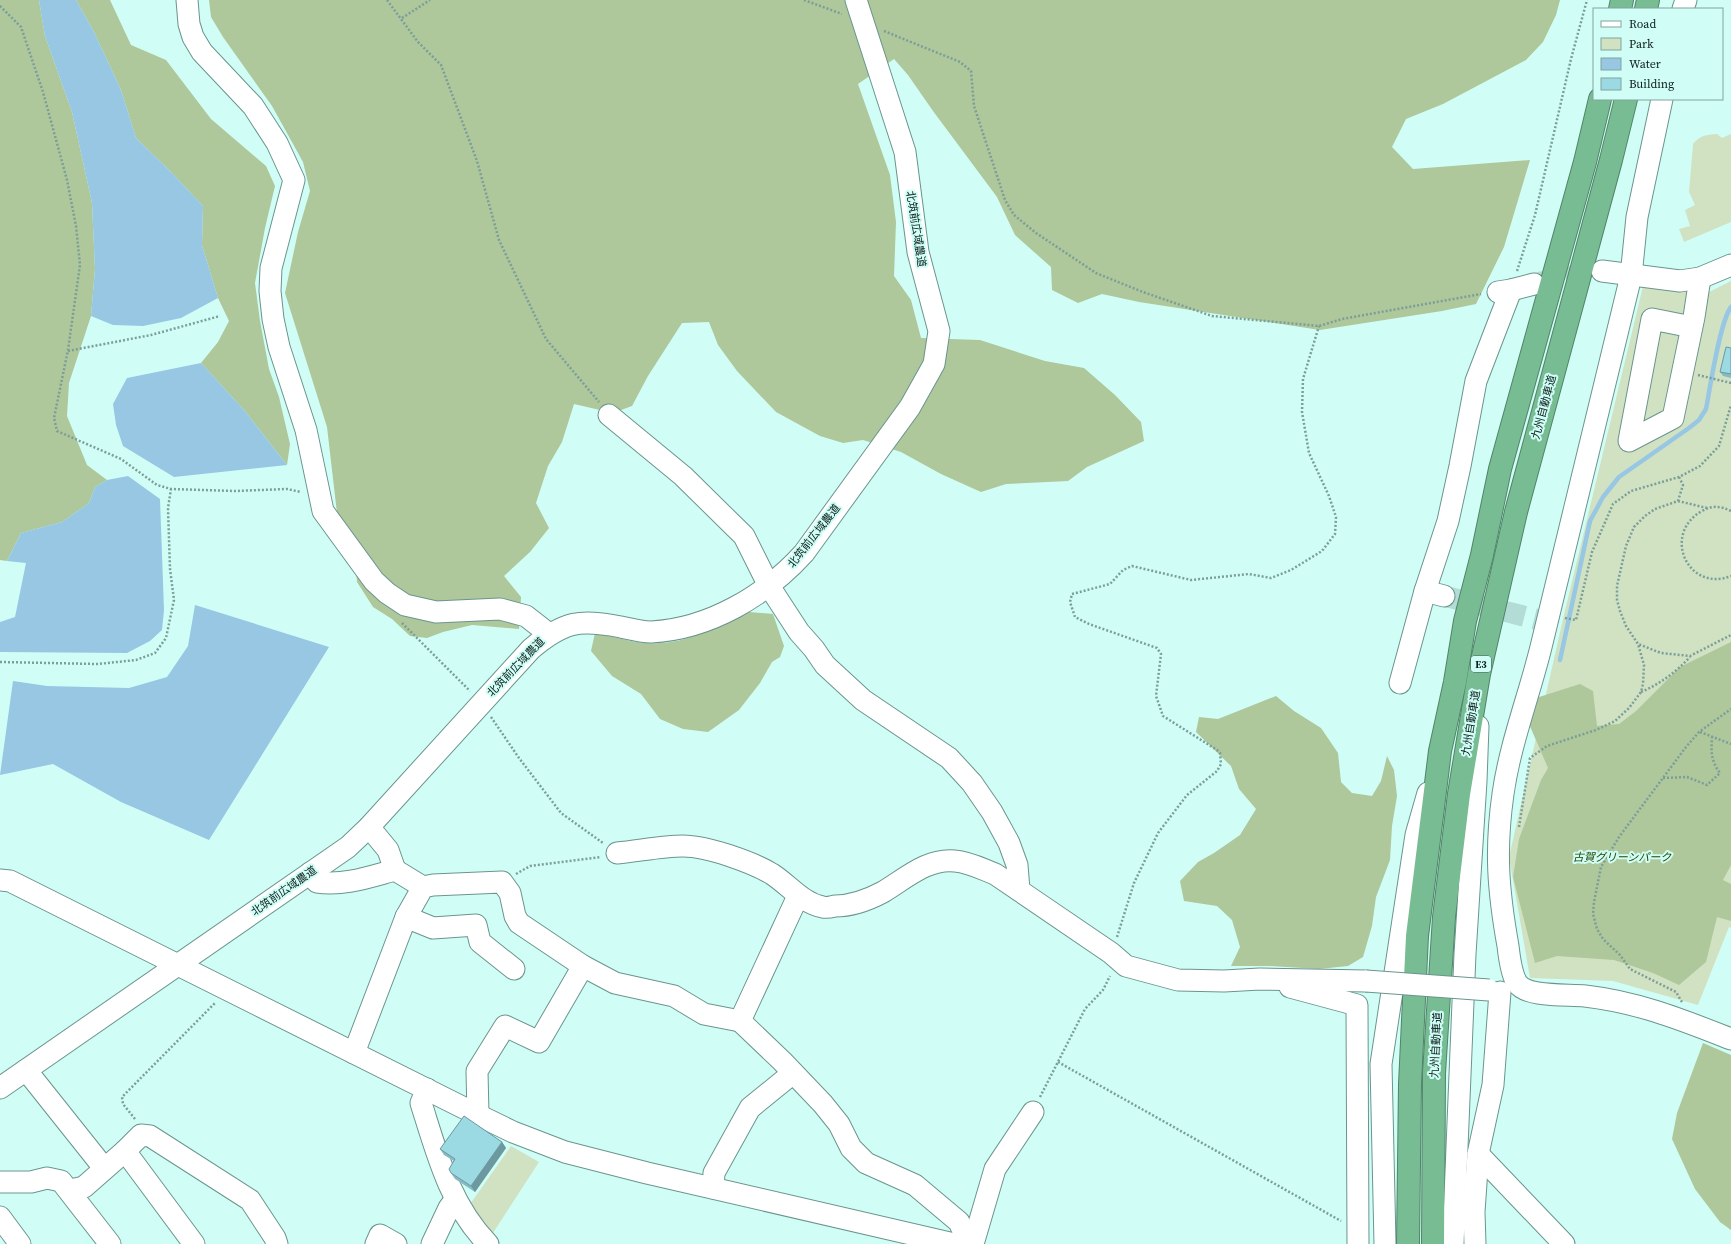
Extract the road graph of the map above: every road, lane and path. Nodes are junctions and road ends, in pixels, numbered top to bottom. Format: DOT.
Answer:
graph roads {
  1 [pos="187,0"];
  2 [pos="387,0"];
  3 [pos="430,0"];
  4 [pos="804,0"];
  5 [pos="856,0"];
  6 [pos="1587,0"];
  7 [pos="0,6"];
  8 [pos="402,18"];
  9 [pos="863,22"];
  10 [pos="1600,100"];
  11 [pos="1626,100"];
  12 [pos="1662,100"];
  13 [pos="1731,265"];
  14 [pos="1602,272"];
  15 [pos="1631,276"];
  16 [pos="1700,278"];
  17 [pos="1534,284"];
  18 [pos="1503,291"];
  19 [pos="220,316"];
  20 [pos="1318,326"];
  21 [pos="1692,327"];
  22 [pos="68,351"];
  23 [pos="1682,372"];
  24 [pos="1731,383"];
  25 [pos="1731,405"];
  26 [pos="609,415"];
  27 [pos="1679,477"];
  28 [pos="171,489"];
  29 [pos="320,500"];
  30 [pos="1678,500"];
  31 [pos="1708,508"];
  32 [pos="1731,511"];
  33 [pos="1731,576"];
  34 [pos="769,586"];
  35 [pos="1576,620"];
  36 [pos="549,634"];
  37 [pos="1731,635"];
  38 [pos="1638,644"];
  39 [pos="1690,656"];
  40 [pos="0,662"];
  41 [pos="1479,674"];
  42 [pos="1400,683"];
  43 [pos="1641,692"];
  44 [pos="480,705"];
  45 [pos="1731,709"];
  46 [pos="1699,732"];
  47 [pos="1712,737"];
  48 [pos="1731,744"];
  49 [pos="1440,750"];
  50 [pos="1662,778"];
  51 [pos="369,827"];
  52 [pos="1498,841"];
  53 [pos="617,853"];
  54 [pos="395,870"];
  55 [pos="310,873"];
  56 [pos="0,880"];
  57 [pos="502,882"];
  58 [pos="423,887"];
  59 [pos="1019,890"];
  60 [pos="798,896"];
  61 [pos="406,917"];
  62 [pos="1115,956"];
  63 [pos="178,965"];
  64 [pos="583,966"];
  65 [pos="514,969"];
  66 [pos="1260,979"];
  67 [pos="1502,988"];
  68 [pos="228,990"];
  69 [pos="740,1021"];
  70 [pos="1688,1022"];
  71 [pos="1731,1039"];
  72 [pos="354,1053"];
  73 [pos="1058,1062"];
  74 [pos="26,1070"];
  75 [pos="793,1073"];
  76 [pos="0,1088"];
  77 [pos="427,1089"];
  78 [pos="1033,1112"];
  79 [pos="478,1115"];
  80 [pos="145,1135"];
  81 [pos="125,1151"];
  82 [pos="1478,1154"];
  83 [pos="104,1168"];
  84 [pos="0,1182"];
  85 [pos="713,1188"];
  86 [pos="71,1193"];
  87 [pos="455,1200"];
  88 [pos="0,1217"];
  89 [pos="1357,1237"];
  90 [pos="20,1244"];
  91 [pos="110,1244"];
  92 [pos="194,1244"];
  93 [pos="277,1244"];
  94 [pos="376,1244"];
  95 [pos="396,1244"];
  96 [pos="432,1244"];
  97 [pos="488,1244"];
  98 [pos="954,1244"];
  99 [pos="969,1244"];
  100 [pos="973,1244"];
  101 [pos="1385,1244"];
  102 [pos="1408,1244"];
  103 [pos="1433,1244"];
  104 [pos="1452,1244"];
  105 [pos="1475,1244"];
  106 [pos="1564,1244"];
  1 -- 29 [label="street"];
  2 -- 8 [label="path"];
  3 -- 8 [label="path"];
  4 -- 9 [label="path"];
  5 -- 9 [label="street, 北筑前広域農道"];
  6 -- 18 [label="path"];
  7 -- 22 [label="path"];
  8 -- 26 [label="path"];
  9 -- 20 [label="path"];
  9 -- 34 [label="street, 北筑前広域農道"];
  10 -- 49 [label="highway, 九州自動車道 / E3"];
  11 -- 41 [label="highway, 九州自動車道 / E3"];
  12 -- 15 [label="street"];
  13 -- 16 [label="street"];
  14 -- 15 [label="street"];
  15 -- 16 [label="street"];
  15 -- 52 [label="street"];
  16 -- 21 [label="street"];
  17 -- 18 [label="street"];
  18 -- 20 [label="path"];
  18 -- 42 [label="street"];
  19 -- 22 [label="path"];
  20 -- 62 [label="path"];
  21 -- 23 [label="street"];
  21 -- 23 [label="street"];
  22 -- 28 [label="path"];
  23 -- 24 [label="path"];
  25 -- 27 [label="path"];
  26 -- 34 [label="street"];
  27 -- 30 [label="path"];
  27 -- 35 [label="path"];
  28 -- 29 [label="path"];
  28 -- 40 [label="path"];
  29 -- 36 [label="street"];
  30 -- 31 [label="path"];
  30 -- 38 [label="path"];
  31 -- 32 [label="path"];
  31 -- 33 [label="path"];
  34 -- 36 [label="street, 北筑前広域農道"];
  34 -- 59 [label="street"];
  36 -- 44 [label="street, 北筑前広域農道"];
  37 -- 39 [label="path"];
  38 -- 39 [label="path"];
  38 -- 43 [label="path"];
  39 -- 43 [label="path"];
  41 -- 103 [label="highway, 九州自動車道 / E3"];
  41 -- 104 [label="street"];
  43 -- 52 [label="path"];
  44 -- 51 [label="street, 北筑前広域農道"];
  44 -- 53 [label="path"];
  45 -- 46 [label="path"];
  46 -- 47 [label="path"];
  46 -- 50 [label="path"];
  47 -- 48 [label="path"];
  47 -- 50 [label="path"];
  49 -- 101 [label="street"];
  49 -- 102 [label="highway, 九州自動車道 / E3"];
  50 -- 70 [label="path"];
  51 -- 54 [label="street"];
  51 -- 55 [label="street, 北筑前広域農道"];
  52 -- 67 [label="street"];
  53 -- 57 [label="path"];
  53 -- 60 [label="street"];
  54 -- 55 [label="street"];
  54 -- 58 [label="street"];
  55 -- 63 [label="street, 北筑前広域農道"];
  56 -- 63 [label="street"];
  57 -- 58 [label="street"];
  57 -- 64 [label="street"];
  58 -- 61 [label="street"];
  59 -- 60 [label="street"];
  59 -- 62 [label="street"];
  60 -- 69 [label="street"];
  61 -- 65 [label="street"];
  61 -- 72 [label="street"];
  62 -- 66 [label="street"];
  62 -- 73 [label="path"];
  63 -- 68 [label="street"];
  63 -- 74 [label="street, 北筑前広域農道"];
  64 -- 69 [label="street"];
  64 -- 79 [label="street"];
  66 -- 67 [label="street, bridge"];
  66 -- 89 [label="street"];
  67 -- 70 [label="street"];
  67 -- 82 [label="street"];
  68 -- 72 [label="street"];
  68 -- 80 [label="path"];
  69 -- 75 [label="street"];
  70 -- 71 [label="street"];
  72 -- 77 [label="street"];
  73 -- 78 [label="path"];
  73 -- 89 [label="path"];
  74 -- 76 [label="street, 北筑前広域農道"];
  74 -- 83 [label="street"];
  75 -- 85 [label="street"];
  75 -- 99 [label="street"];
  77 -- 79 [label="street"];
  77 -- 87 [label="street"];
  78 -- 100 [label="street"];
  79 -- 85 [label="street"];
  80 -- 81 [label="street"];
  80 -- 93 [label="street"];
  81 -- 83 [label="street"];
  81 -- 92 [label="street"];
  82 -- 105 [label="street"];
  82 -- 106 [label="street"];
  83 -- 86 [label="street"];
  84 -- 86 [label="street"];
  85 -- 98 [label="street"];
  86 -- 91 [label="street"];
  87 -- 96 [label="street"];
  87 -- 97 [label="street"];
  88 -- 90 [label="street"];
  94 -- 95 [label="street"];
}
